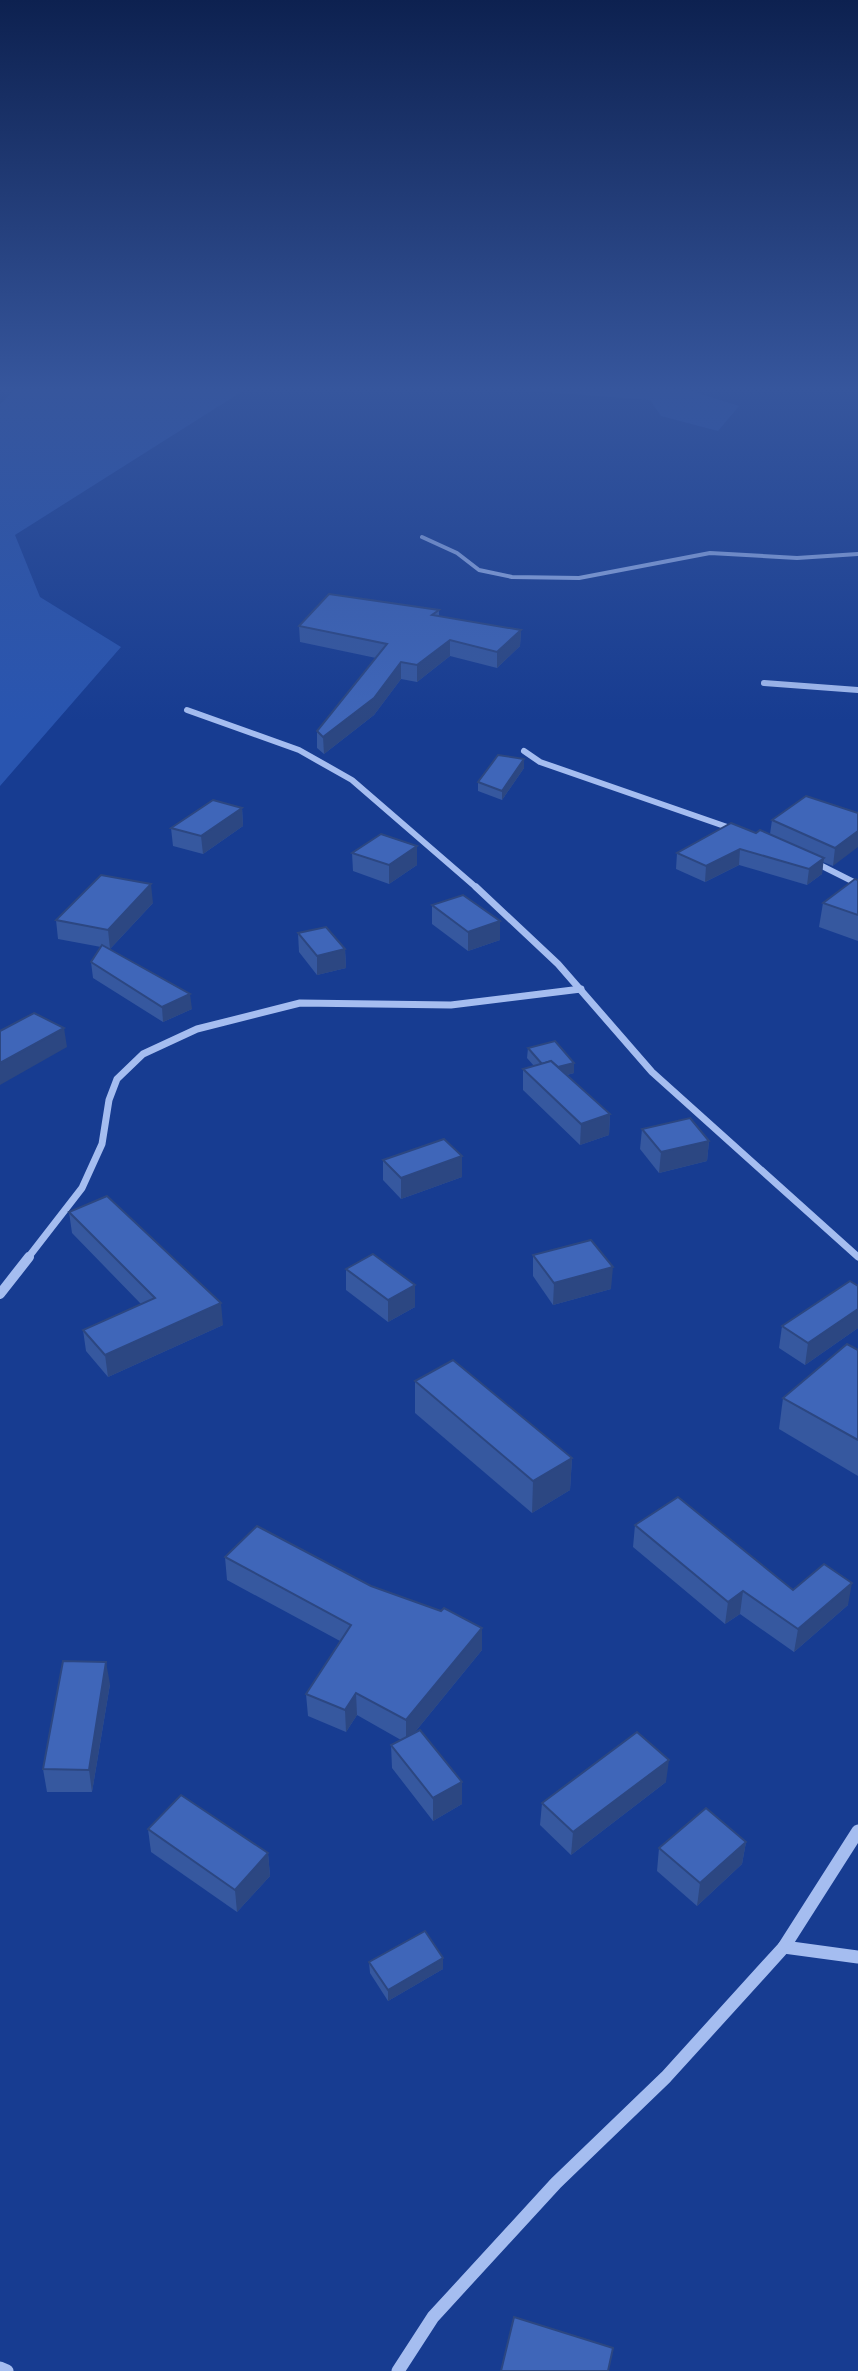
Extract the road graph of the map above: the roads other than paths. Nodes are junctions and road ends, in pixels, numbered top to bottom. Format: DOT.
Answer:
graph roads {
  1 [pos="422,537"];
  2 [pos="858,554"];
  3 [pos="764,683"];
  4 [pos="858,690"];
  5 [pos="187,710"];
  6 [pos="524,751"];
  7 [pos="740,832"];
  8 [pos="808,859"];
  9 [pos="858,884"];
  10 [pos="581,989"];
  11 [pos="858,1257"];
  12 [pos="0,1294"];
  13 [pos="858,1831"];
  14 [pos="784,1947"];
  15 [pos="858,1957"];
  16 [pos="0,2368"];
  17 [pos="7,2371"];
  18 [pos="398,2371"];
  1 -- 2 [label="street"];
  3 -- 4 [label="street"];
  5 -- 10 [label="street"];
  6 -- 7 [label="street"];
  8 -- 9 [label="street"];
  10 -- 11 [label="street"];
  10 -- 12 [label="street"];
  13 -- 14 [label="street"];
  14 -- 15 [label="street"];
  14 -- 18 [label="street"];
  16 -- 17 [label="street"];
}
